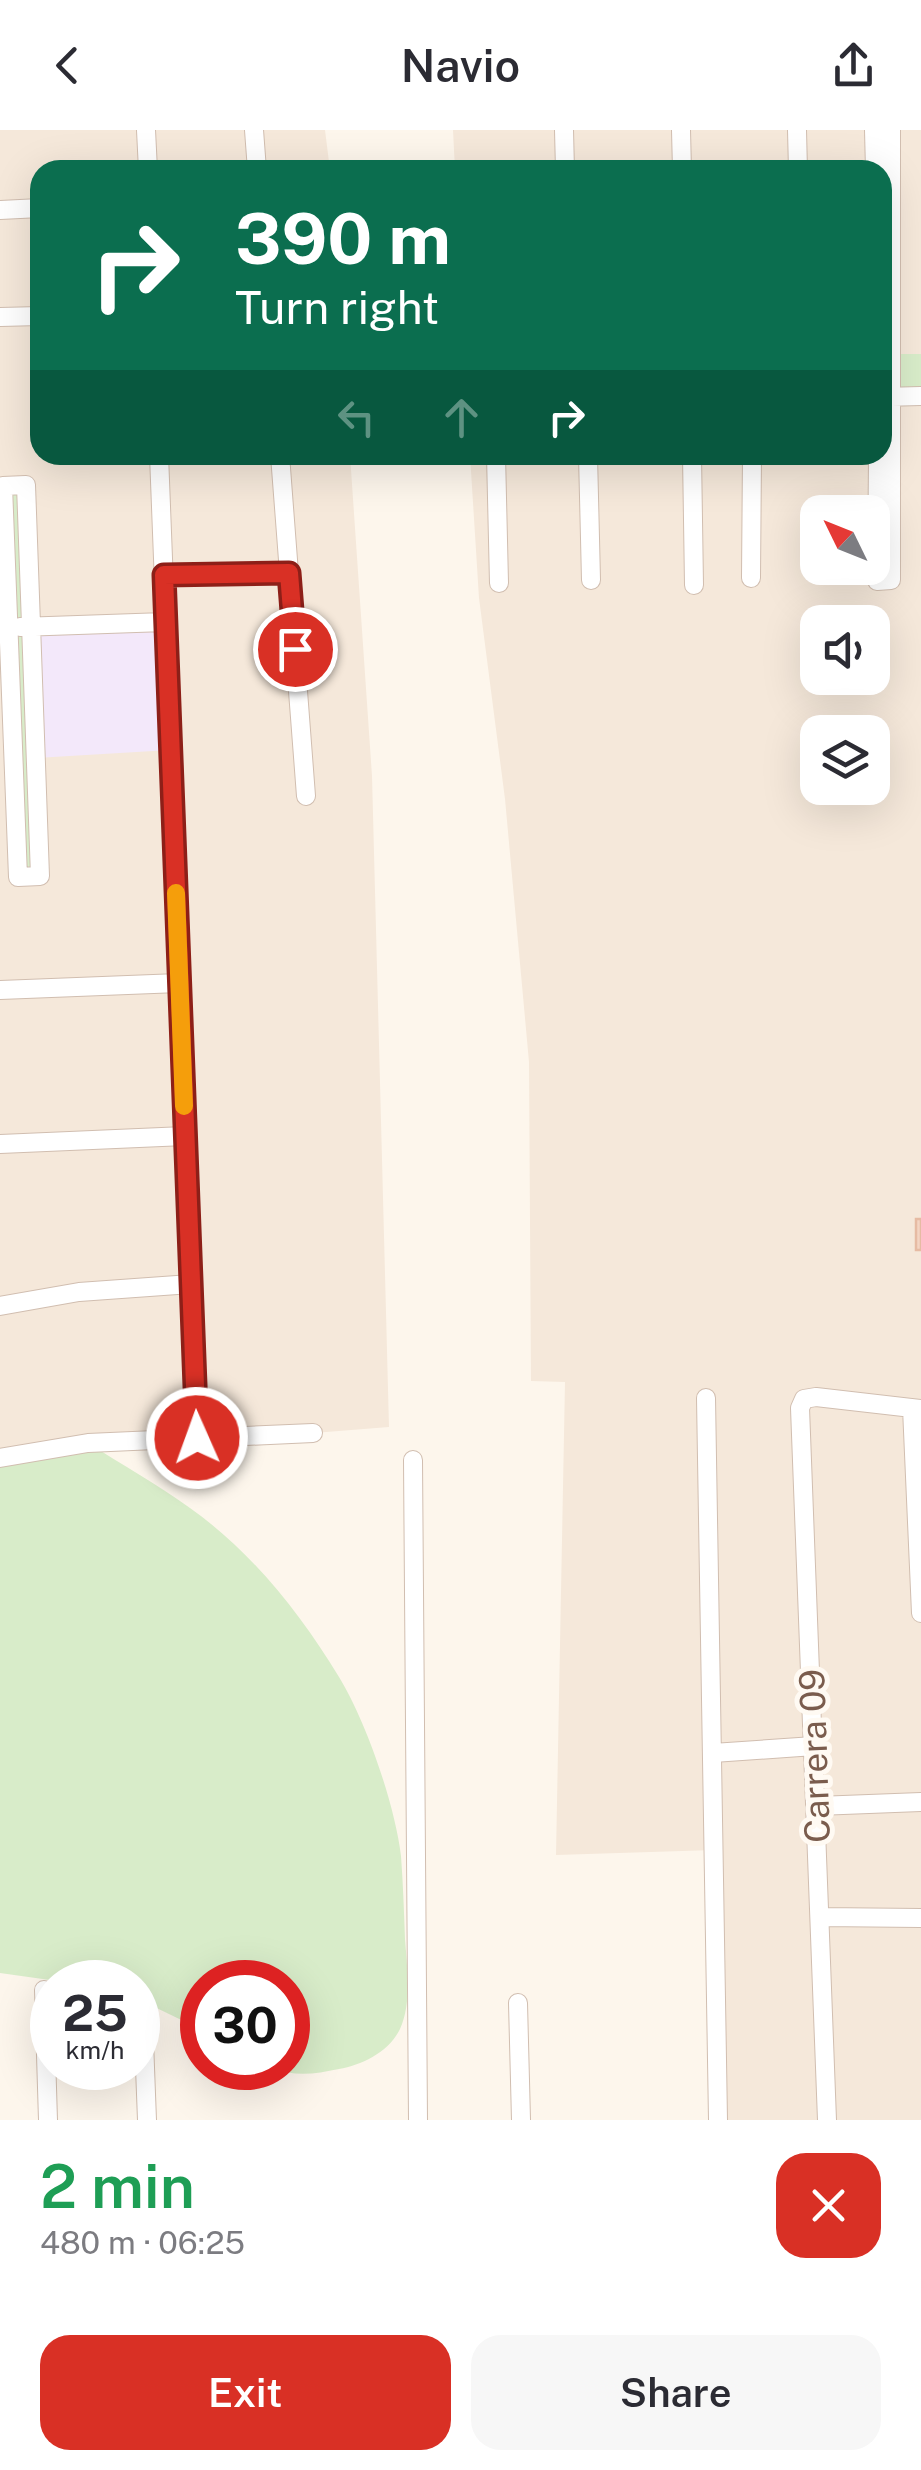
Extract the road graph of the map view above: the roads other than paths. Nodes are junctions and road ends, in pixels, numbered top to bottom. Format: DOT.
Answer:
graph roads {
  1 [pos="146,130"];
  2 [pos="254,130"];
  3 [pos="564,130"];
  4 [pos="681,130"];
  5 [pos="797,130"];
  6 [pos="874,130"];
  7 [pos="892,130"];
  8 [pos="148,160"];
  9 [pos="257,160"];
  10 [pos="564,160"];
  11 [pos="682,160"];
  12 [pos="798,160"];
  13 [pos="875,160"];
  14 [pos="891,160"];
  15 [pos="30,208"];
  16 [pos="0,210"];
  17 [pos="30,316"];
  18 [pos="0,317"];
  19 [pos="921,396"];
  20 [pos="892,397"];
  21 [pos="159,465"];
  22 [pos="281,465"];
  23 [pos="496,465"];
  24 [pos="588,465"];
  25 [pos="692,465"];
  26 [pos="752,465"];
  27 [pos="878,465"];
  28 [pos="888,465"];
  29 [pos="289,573"];
  30 [pos="164,575"];
  31 [pos="752,578"];
  32 [pos="591,580"];
  33 [pos="499,583"];
  34 [pos="694,585"];
  35 [pos="165,622"];
  36 [pos="31,626"];
  37 [pos="4,628"];
  38 [pos="306,796"];
  39 [pos="179,982"];
  40 [pos="0,990"];
  41 [pos="185,1136"];
  42 [pos="0,1144"];
  43 [pos="191,1284"];
  44 [pos="0,1306"];
  45 [pos="706,1398"];
  46 [pos="916,1408"];
  47 [pos="313,1433"];
  48 [pos="197,1438"];
  49 [pos="0,1458"];
  50 [pos="413,1460"];
  51 [pos="921,1613"];
  52 [pos="814,1746"];
  53 [pos="713,1753"];
  54 [pos="921,1802"];
  55 [pos="817,1806"];
  56 [pos="822,1917"];
  57 [pos="921,1918"];
  58 [pos="518,2003"];
  59 [pos="47,2090"];
  60 [pos="146,2090"];
  61 [pos="48,2120"];
  62 [pos="147,2120"];
  63 [pos="418,2120"];
  64 [pos="521,2120"];
  65 [pos="718,2120"];
  66 [pos="827,2120"];
  1 -- 8 [label="street"];
  2 -- 9 [label="street"];
  3 -- 10 [label="street"];
  4 -- 11 [label="street"];
  5 -- 12 [label="street"];
  6 -- 13 [label="street"];
  7 -- 14 [label="street"];
  15 -- 16 [label="street"];
  17 -- 18 [label="street"];
  19 -- 20 [label="street"];
  21 -- 30 [label="street"];
  22 -- 29 [label="street"];
  23 -- 33 [label="street"];
  24 -- 32 [label="street"];
  25 -- 34 [label="street"];
  26 -- 31 [label="street"];
  27 -- 28 [label="street"];
  29 -- 30 [label="street"];
  29 -- 38 [label="street"];
  30 -- 35 [label="street"];
  35 -- 36 [label="street"];
  35 -- 39 [label="street"];
  36 -- 37 [label="street"];
  36 -- 37 [label="street"];
  36 -- 37 [label="street"];
  39 -- 40 [label="street"];
  39 -- 41 [label="street"];
  41 -- 42 [label="street"];
  41 -- 43 [label="street"];
  43 -- 44 [label="street"];
  43 -- 48 [label="street"];
  45 -- 53 [label="street"];
  46 -- 51 [label="street"];
  46 -- 52 [label="street, Carrera 09"];
  47 -- 48 [label="street"];
  48 -- 49 [label="street"];
  50 -- 63 [label="street"];
  52 -- 53 [label="street"];
  52 -- 55 [label="street, Carrera 09"];
  53 -- 65 [label="street"];
  54 -- 55 [label="street"];
  55 -- 56 [label="street, Carrera 09"];
  56 -- 57 [label="street"];
  56 -- 66 [label="street, Carrera 09"];
  58 -- 64 [label="street"];
  59 -- 61 [label="street"];
  60 -- 62 [label="street"];
}
